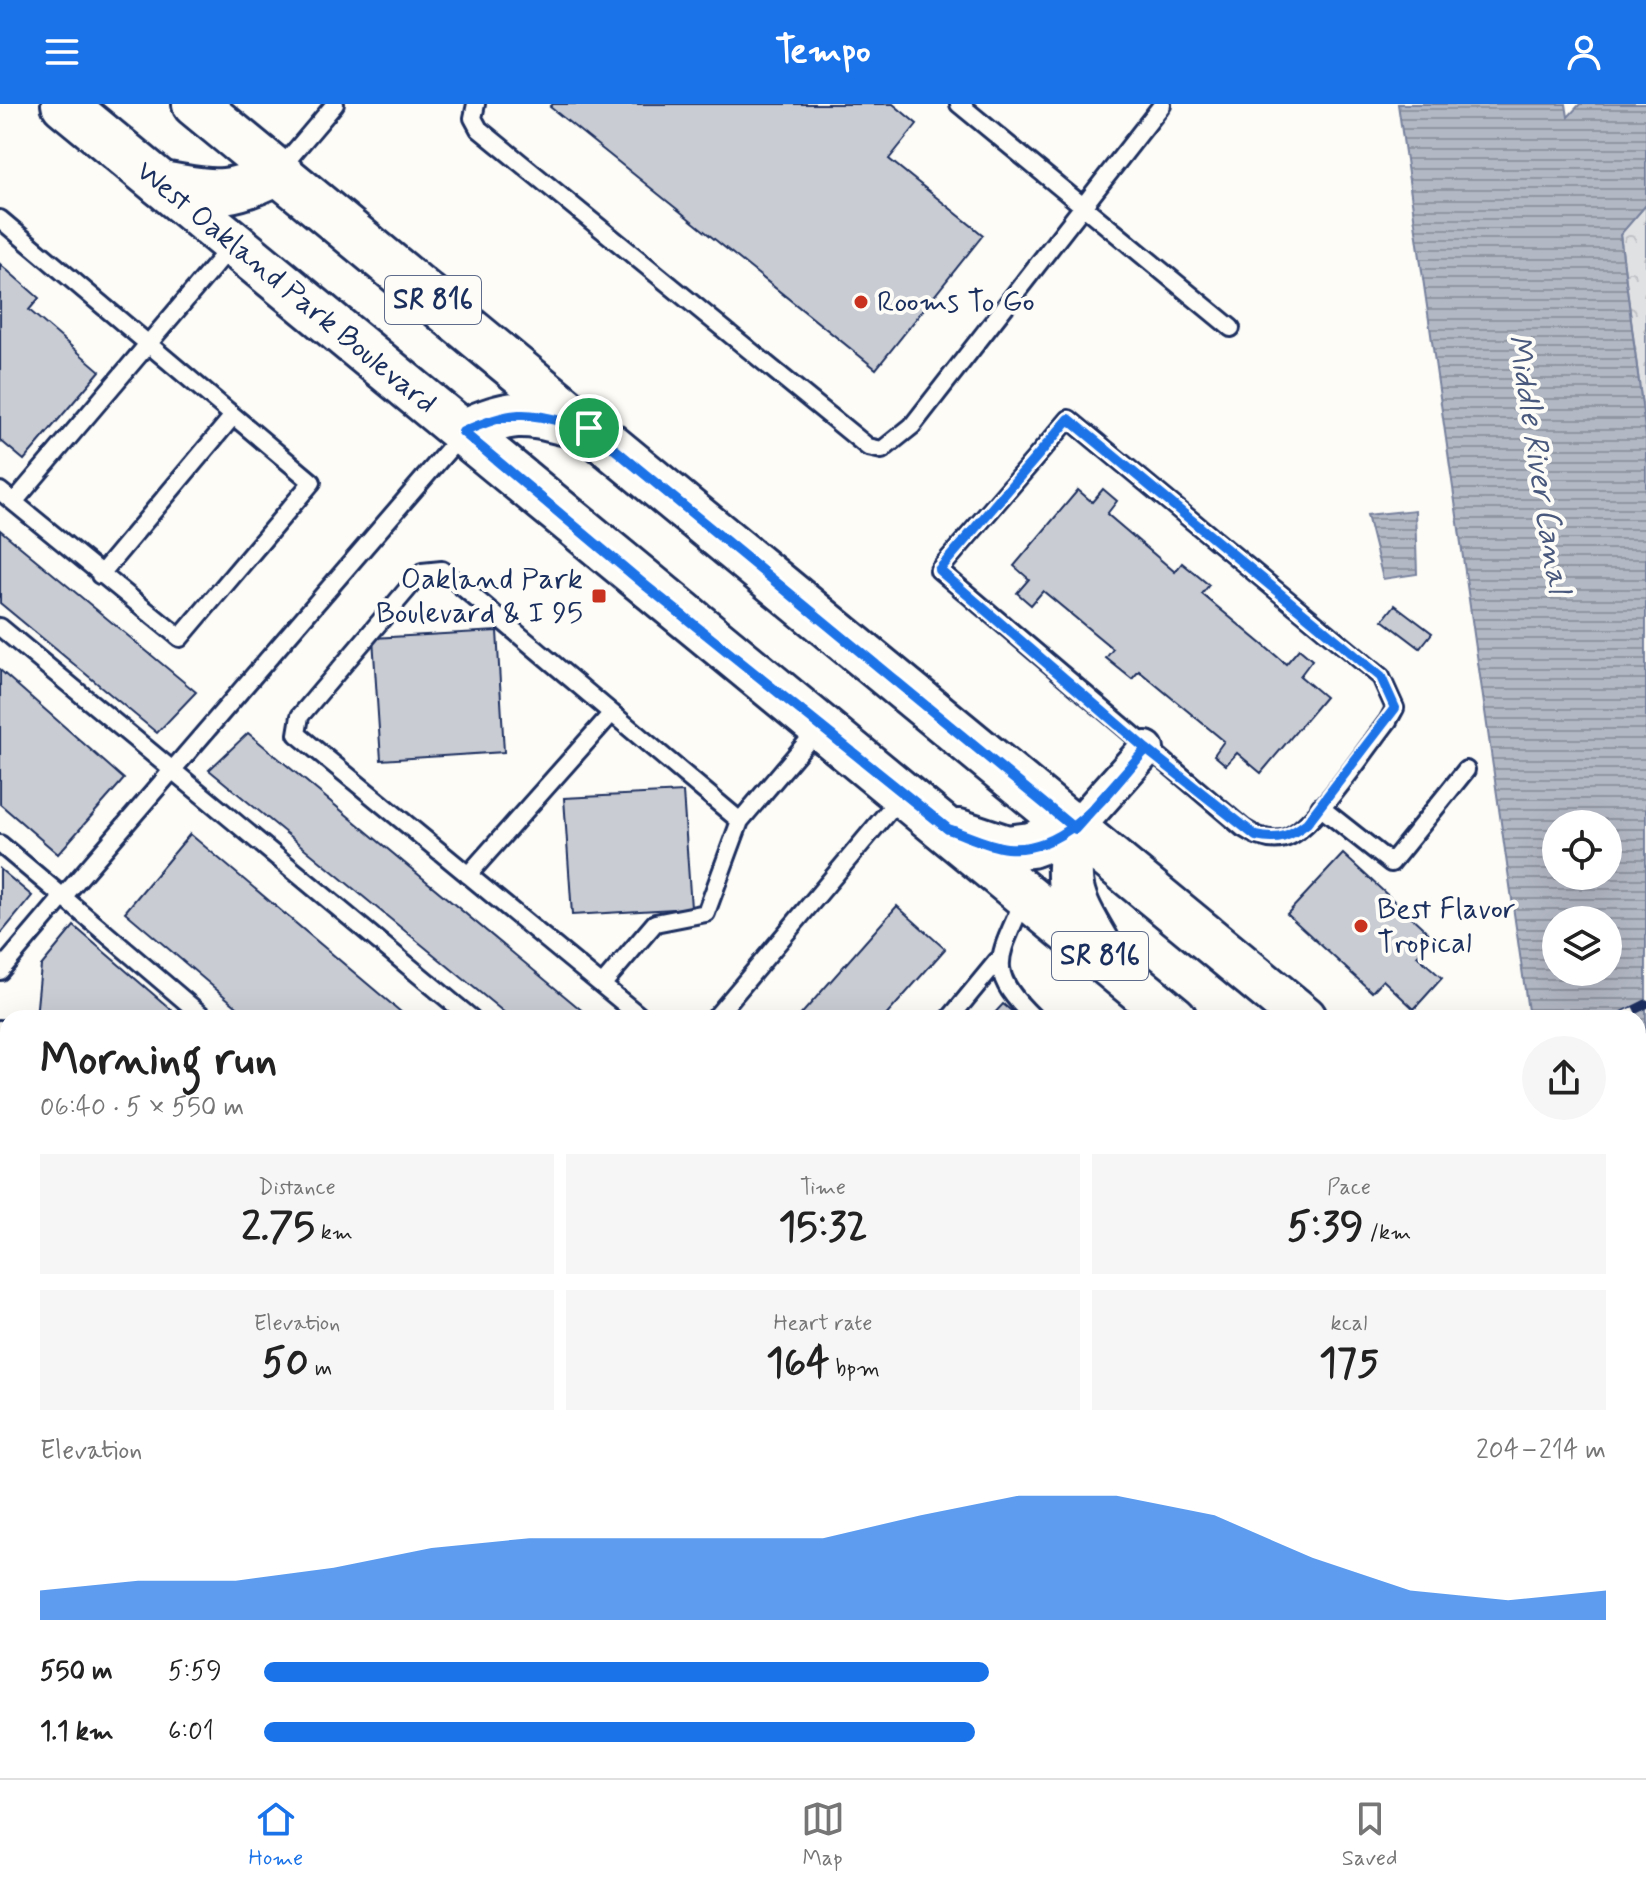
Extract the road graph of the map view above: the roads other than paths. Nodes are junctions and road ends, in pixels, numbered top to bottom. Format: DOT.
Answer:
graph roads {
  1 [pos="64,104"];
  2 [pos="195,104"];
  3 [pos="335,104"];
  4 [pos="476,104"];
  5 [pos="959,104"];
  6 [pos="1162,104"];
  7 [pos="278,172"];
  8 [pos="161,184"];
  9 [pos="1084,205"];
  10 [pos="0,219"];
  11 [pos="234,242"];
  12 [pos="1231,328"];
  13 [pos="148,344"];
  14 [pos="233,416"];
  15 [pos="589,428"];
  16 [pos="463,432"];
  17 [pos="0,491"];
  18 [pos="14,502"];
  19 [pos="100,575"];
  20 [pos="0,627"];
  21 [pos="612,713"];
  22 [pos="821,724"];
  23 [pos="1146,749"];
  24 [pos="170,769"];
  25 [pos="1466,770"];
  26 [pos="903,794"];
  27 [pos="1320,807"];
  28 [pos="740,821"];
  29 [pos="948,829"];
  30 [pos="1075,829"];
  31 [pos="0,844"];
  32 [pos="468,875"];
  33 [pos="1027,894"];
  34 [pos="63,897"];
  35 [pos="997,961"];
  36 [pos="1111,965"];
  37 [pos="0,971"];
  38 [pos="602,985"];
  39 [pos="196,1010"];
  40 [pos="461,1010"];
  41 [pos="632,1010"];
  42 [pos="722,1010"];
  43 [pos="957,1010"];
  44 [pos="1027,1010"];
  45 [pos="1157,1010"];
  46 [pos="1294,1010"];
  1 -- 8 [label="main road, West Oakland Park Boulevard / SR 816"];
  2 -- 7 [label="main road, SR 816"];
  3 -- 7 [label="lane"];
  4 -- 9 [label="lane"];
  5 -- 9 [label="lane"];
  6 -- 9 [label="lane"];
  7 -- 8 [label="main road"];
  7 -- 15 [label="main road, SR 816"];
  8 -- 11 [label="main road, West Oakland Park Boulevard / SR 816"];
  9 -- 12 [label="lane"];
  10 -- 13 [label="lane"];
  11 -- 13 [label="lane"];
  11 -- 16 [label="main road, West Oakland Park Boulevard / SR 816"];
  13 -- 14 [label="lane"];
  13 -- 18 [label="lane"];
  14 -- 19 [label="lane"];
  14 -- 19 [label="lane"];
  15 -- 16 [label="main road"];
  15 -- 30 [label="main road, SR 816"];
  16 -- 22 [label="main road, West Oakland Park Boulevard / SR 816"];
  16 -- 24 [label="lane"];
  17 -- 18 [label="lane"];
  18 -- 19 [label="lane"];
  20 -- 24 [label="lane"];
  21 -- 28 [label="lane"];
  21 -- 32 [label="lane"];
  21 -- 32 [label="lane"];
  22 -- 26 [label="main road, West Oakland Park Boulevard / SR 816"];
  22 -- 28 [label="lane"];
  23 -- 27 [label="lane"];
  23 -- 27 [label="lane"];
  23 -- 30 [label="street"];
  24 -- 34 [label="lane"];
  24 -- 40 [label="lane"];
  25 -- 27 [label="lane"];
  26 -- 29 [label="main road, West Oakland Park Boulevard / SR 816"];
  26 -- 42 [label="lane"];
  28 -- 38 [label="lane"];
  29 -- 30 [label="main road"];
  29 -- 33 [label="main road, West Oakland Park Boulevard / SR 816"];
  30 -- 36 [label="main road"];
  30 -- 46 [label="main road, SR 816"];
  31 -- 34 [label="lane"];
  32 -- 38 [label="lane"];
  33 -- 35 [label="lane"];
  33 -- 36 [label="main road, West Oakland Park Boulevard / SR 816"];
  34 -- 37 [label="lane"];
  34 -- 39 [label="lane"];
  35 -- 43 [label="lane"];
  35 -- 44 [label="lane"];
  36 -- 45 [label="main road, West Oakland Park Boulevard / SR 816"];
  38 -- 41 [label="lane"];
}
